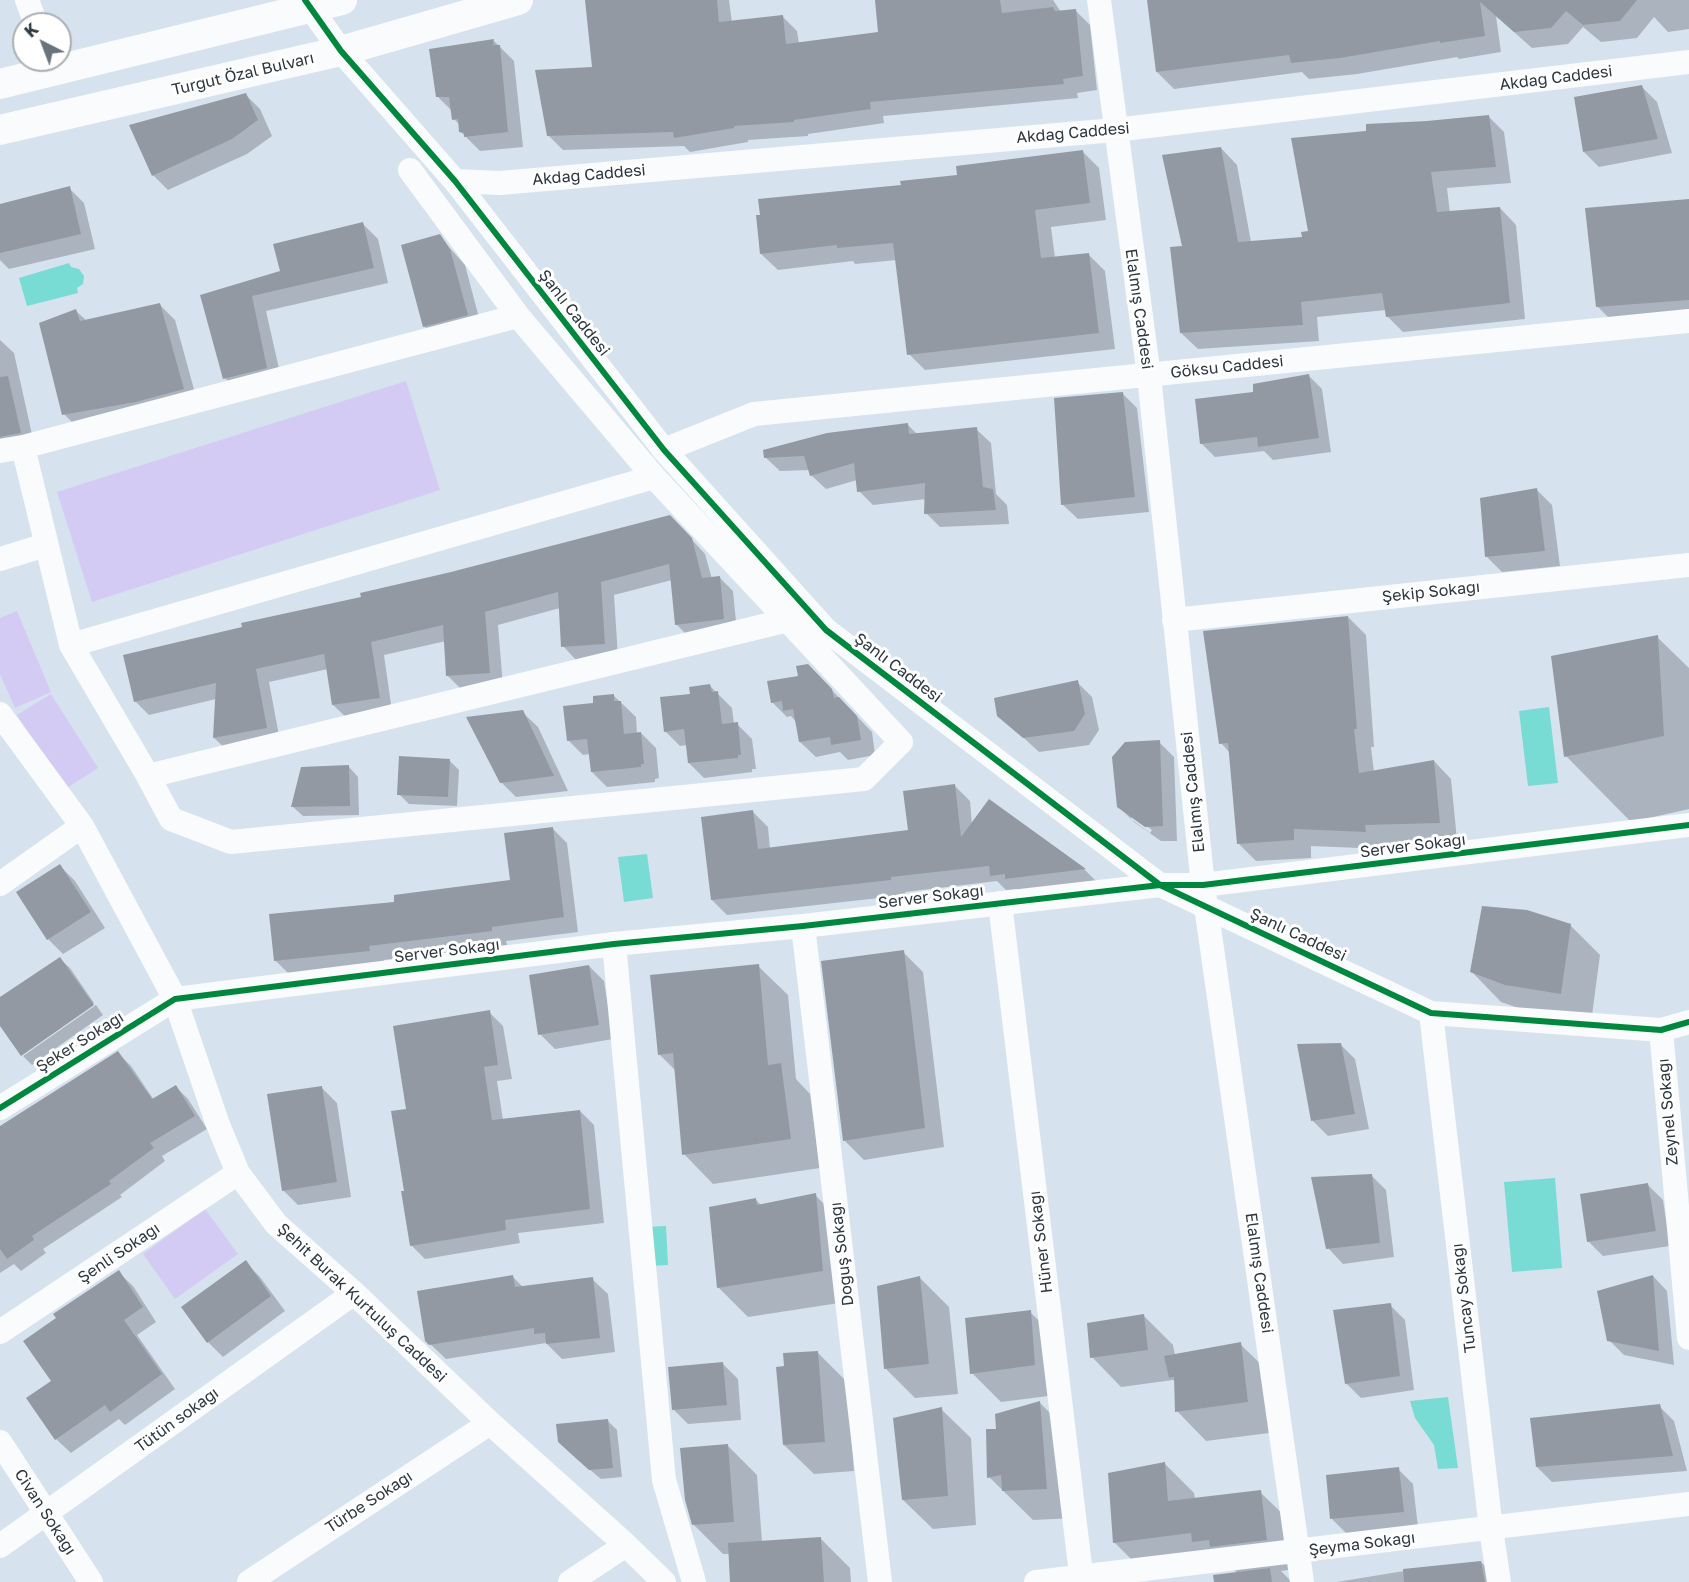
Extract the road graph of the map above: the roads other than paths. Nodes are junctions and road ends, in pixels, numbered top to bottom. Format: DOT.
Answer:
graph roads {
  1 [pos="342,0"];
  2 [pos="518,0"];
  3 [pos="1099,0"];
  4 [pos="307,4"];
  5 [pos="340,51"];
  6 [pos="72,60"];
  7 [pos="1689,62"];
  8 [pos="33,72"];
  9 [pos="0,84"];
  10 [pos="0,130"];
  11 [pos="1115,130"];
  12 [pos="410,170"];
  13 [pos="455,181"];
  14 [pos="518,316"];
  15 [pos="1689,321"];
  16 [pos="1149,376"];
  17 [pos="11,449"];
  18 [pos="664,450"];
  19 [pos="654,477"];
  20 [pos="46,545"];
  21 [pos="0,559"];
  22 [pos="1689,565"];
  23 [pos="788,620"];
  24 [pos="1174,620"];
  25 [pos="71,645"];
  26 [pos="0,714"];
  27 [pos="148,776"];
  28 [pos="1689,825"];
  29 [pos="82,826"];
  30 [pos="0,884"];
  31 [pos="1160,885"];
  32 [pos="1204,896"];
  33 [pos="1000,903"];
  34 [pos="803,926"];
  35 [pos="614,944"];
  36 [pos="175,999"];
  37 [pos="1431,1013"];
  38 [pos="1689,1022"];
  39 [pos="1661,1029"];
  40 [pos="1689,1041"];
  41 [pos="0,1108"];
  42 [pos="238,1173"];
  43 [pos="354,1293"];
  44 [pos="0,1332"];
  45 [pos="1689,1338"];
  46 [pos="490,1423"];
  47 [pos="0,1442"];
  48 [pos="1689,1504"];
  49 [pos="47,1514"];
  50 [pos="1491,1529"];
  51 [pos="626,1545"];
  52 [pos="0,1546"];
  53 [pos="1298,1552"];
  54 [pos="1082,1580"];
  55 [pos="91,1582"];
  56 [pos="249,1582"];
  57 [pos="570,1582"];
  58 [pos="664,1582"];
  59 [pos="694,1582"];
  60 [pos="880,1582"];
  61 [pos="1036,1582"];
  62 [pos="1302,1582"];
  63 [pos="1499,1582"];
  1 -- 4 [label="main road"];
  2 -- 5 [label="main road, Turgut Özal Bulvarı"];
  3 -- 11 [label="street, Elalmış Caddesi"];
  4 -- 5 [label="street, Şanlı Caddesi"];
  4 -- 6 [label="main road"];
  5 -- 10 [label="main road, Turgut Özal Bulvarı"];
  5 -- 13 [label="street, Şanlı Caddesi"];
  7 -- 11 [label="street, Akdağ Caddesi"];
  8 -- 9 [label="main road"];
  11 -- 13 [label="street, Akdağ Caddesi"];
  11 -- 16 [label="street, Elalmış Caddesi"];
  12 -- 14 [label="street"];
  13 -- 18 [label="street, Şanlı Caddesi"];
  14 -- 17 [label="street"];
  14 -- 19 [label="street"];
  15 -- 16 [label="street, Göksu Caddesi"];
  16 -- 18 [label="street, Göksu Caddesi"];
  16 -- 24 [label="street, Elalmış Caddesi"];
  17 -- 20 [label="street"];
  18 -- 31 [label="street, Şanlı Caddesi"];
  19 -- 23 [label="street"];
  19 -- 25 [label="street"];
  20 -- 21 [label="street"];
  20 -- 25 [label="street"];
  22 -- 24 [label="street, Şekip Sokağı"];
  23 -- 27 [label="street"];
  23 -- 27 [label="street"];
  24 -- 32 [label="street, Elalmış Caddesi"];
  25 -- 27 [label="street"];
  26 -- 29 [label="street, Şehit Burak Kurtuluş Caddesi"];
  28 -- 32 [label="street, Server Sokağı"];
  29 -- 30 [label="street"];
  29 -- 36 [label="street, Şehit Burak Kurtuluş Caddesi"];
  31 -- 32 [label="street, Şanlı Caddesi"];
  31 -- 33 [label="street, Server Sokağı"];
  32 -- 37 [label="street, Şanlı Caddesi"];
  32 -- 53 [label="street, Elalmış Caddesi"];
  33 -- 34 [label="street, Server Sokağı"];
  33 -- 54 [label="street, Hüner Sokağı"];
  34 -- 35 [label="street, Server Sokağı"];
  34 -- 60 [label="street, Doğuş Sokağı"];
  35 -- 36 [label="street, Server Sokağı"];
  35 -- 59 [label="street"];
  36 -- 41 [label="street, Şeker Sokağı"];
  36 -- 42 [label="street, Şehit Burak Kurtuluş Caddesi"];
  37 -- 39 [label="street, Şanlı Caddesi"];
  37 -- 50 [label="street, Tuncay Sokağı"];
  38 -- 39 [label="street, Şanlı Caddesi"];
  39 -- 40 [label="street"];
  39 -- 45 [label="street, Zeynel Sokağı"];
  42 -- 43 [label="street, Şehit Burak Kurtuluş Caddesi"];
  42 -- 44 [label="street, Şenli Sokağı"];
  43 -- 46 [label="street, Şehit Burak Kurtuluş Caddesi"];
  43 -- 49 [label="street, Tütün sokağı"];
  46 -- 51 [label="street, Şehit Burak Kurtuluş Caddesi"];
  46 -- 56 [label="street, Türbe Sokağı"];
  47 -- 49 [label="street, Civan Sokağı"];
  48 -- 50 [label="street, Şeyma Sokağı"];
  49 -- 52 [label="street, Tütün sokağı"];
  49 -- 55 [label="street, Civan Sokağı"];
  50 -- 53 [label="street, Şeyma Sokağı"];
  50 -- 63 [label="street, Tuncay Sokağı"];
  51 -- 57 [label="street"];
  51 -- 58 [label="street, Şehit Burak Kurtuluş Caddesi"];
  53 -- 54 [label="street, Şeyma Sokağı"];
  53 -- 62 [label="street, Elalmış Caddesi"];
  54 -- 61 [label="street, Şeyma Sokağı"];
}
